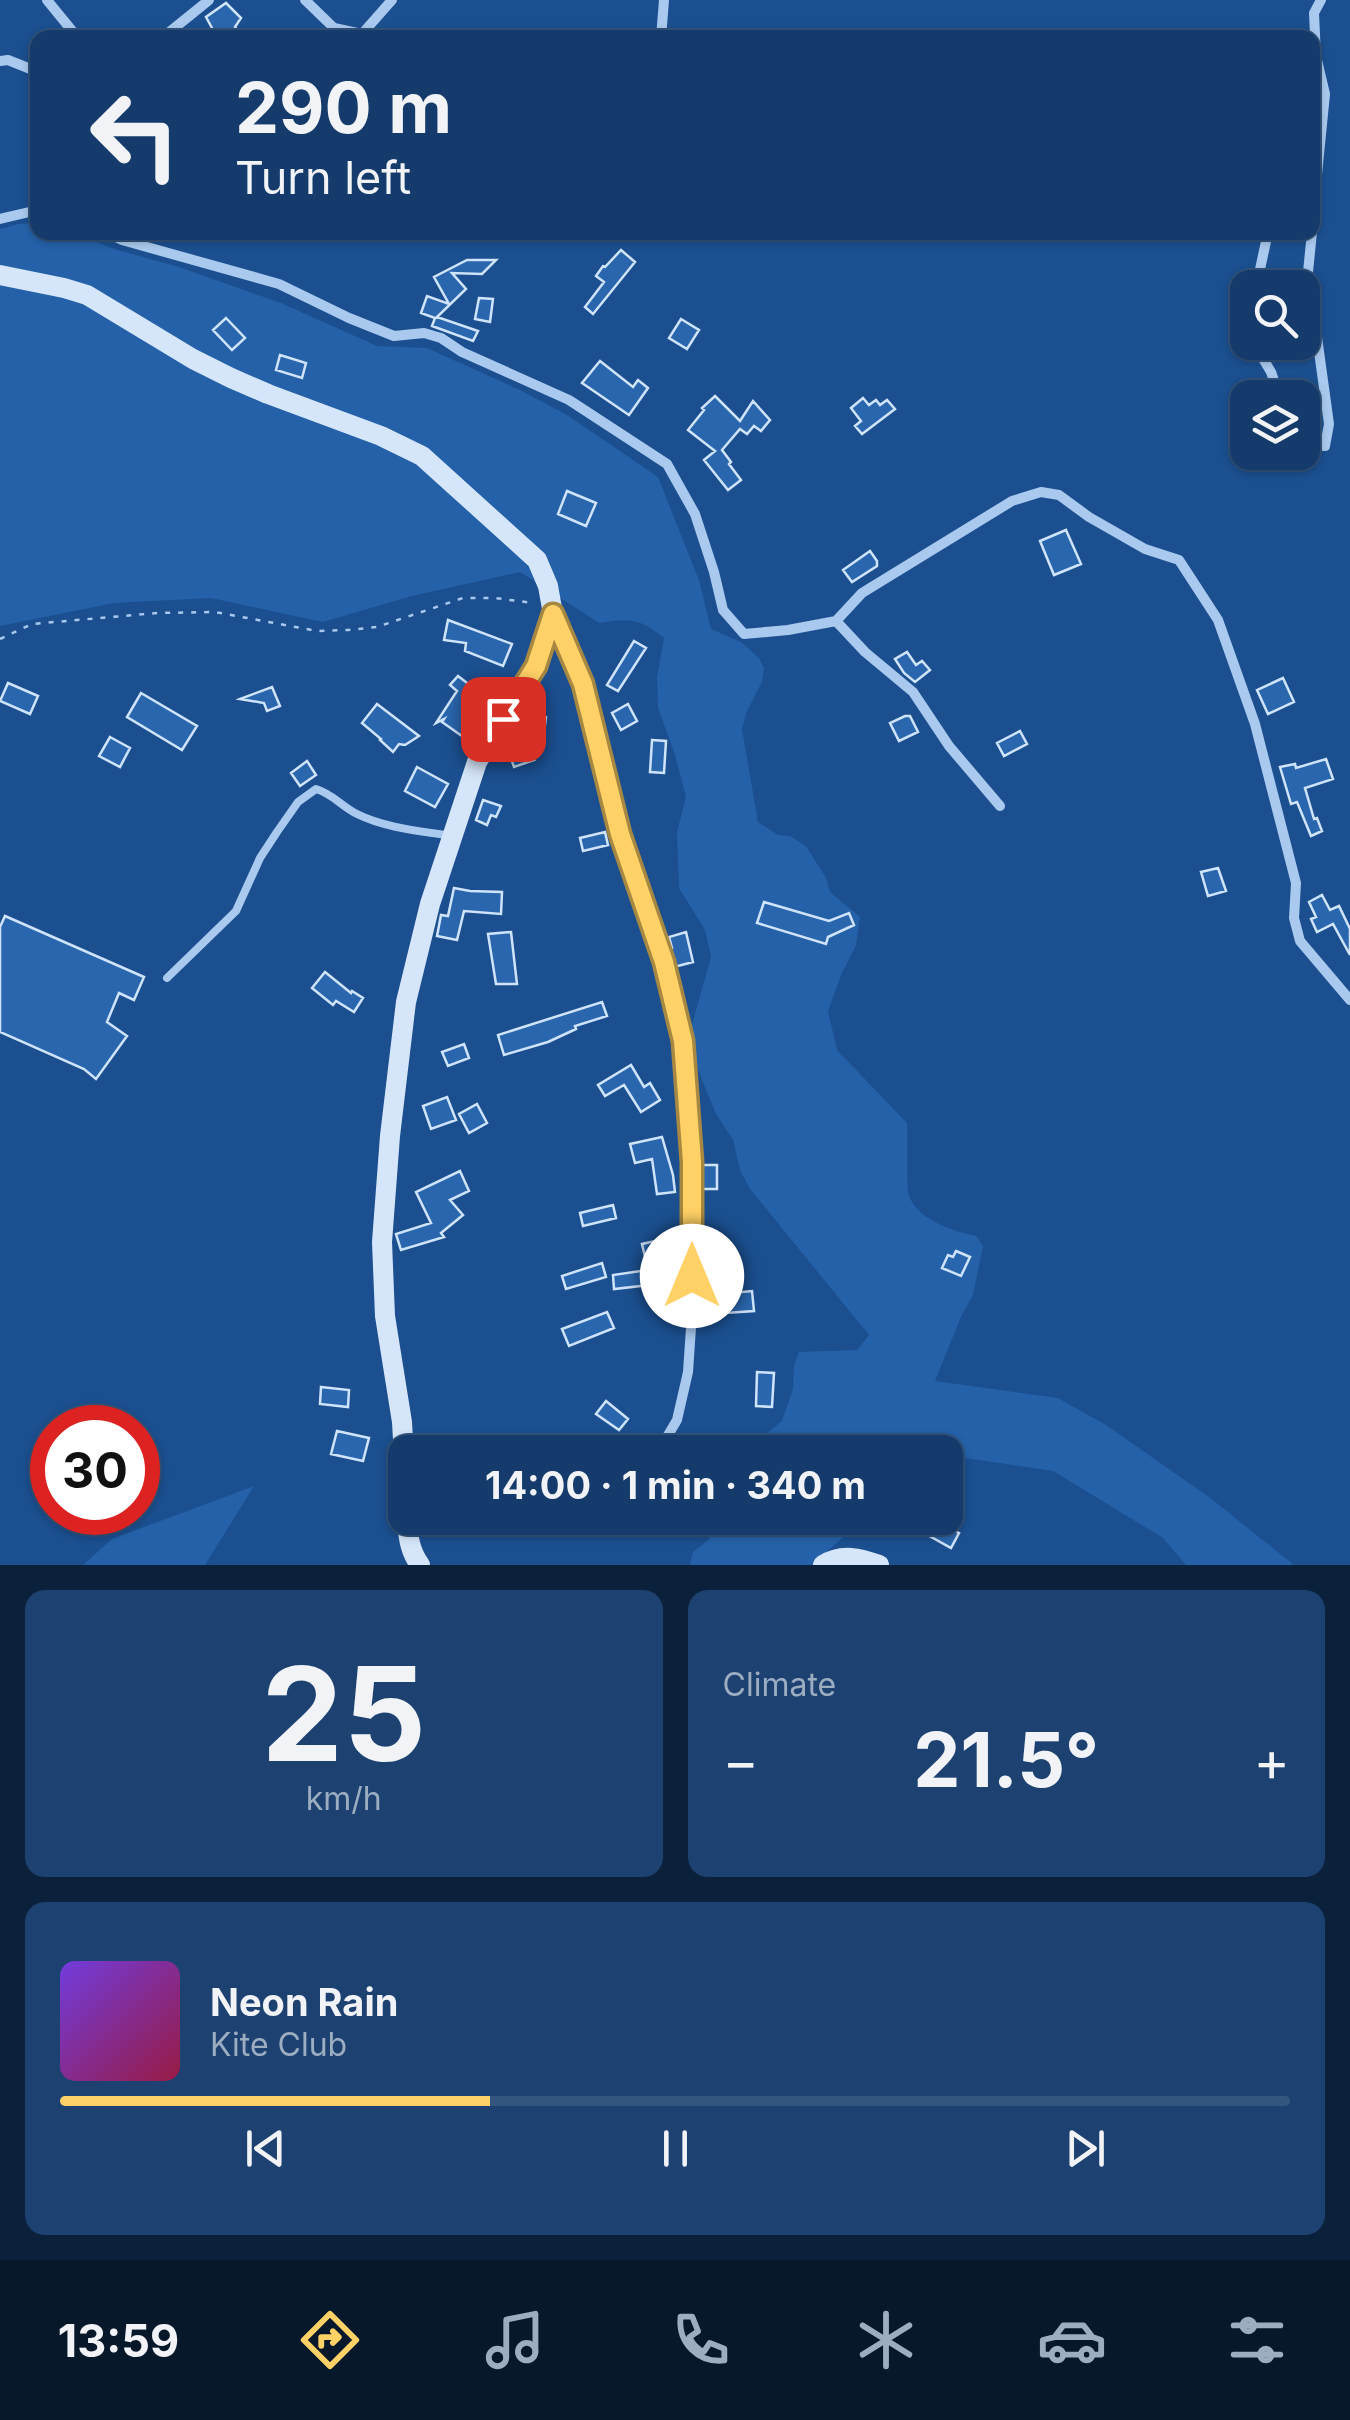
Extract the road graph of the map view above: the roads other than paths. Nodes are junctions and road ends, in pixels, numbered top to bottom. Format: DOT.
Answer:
graph roads {
  1 [pos="47,0"];
  2 [pos="209,0"];
  3 [pos="305,0"];
  4 [pos="392,0"];
  5 [pos="664,0"];
  6 [pos="1321,0"];
  7 [pos="71,30"];
  8 [pos="172,30"];
  9 [pos="343,30"];
  10 [pos="366,30"];
  11 [pos="661,30"];
  12 [pos="1315,30"];
  13 [pos="0,61"];
  14 [pos="30,69"];
  15 [pos="1320,73"];
  16 [pos="1320,144"];
  17 [pos="30,212"];
  18 [pos="0,219"];
  19 [pos="122,240"];
  20 [pos="1266,240"];
  21 [pos="1311,240"];
  22 [pos="1260,270"];
  23 [pos="0,276"];
  24 [pos="1320,446"];
  25 [pos="552,610"];
  26 [pos="836,621"];
  27 [pos="1000,806"];
  28 [pos="452,836"];
  29 [pos="167,978"];
  30 [pos="1350,1000"];
  31 [pos="403,1435"];
  32 [pos="668,1435"];
  33 [pos="408,1535"];
  34 [pos="420,1565"];
  35 [pos="823,1565"];
  36 [pos="880,1565"];
  1 -- 7 [label="street"];
  2 -- 8 [label="street"];
  3 -- 9 [label="street"];
  4 -- 10 [label="street"];
  5 -- 11 [label="street"];
  6 -- 12 [label="street"];
  13 -- 14 [label="street"];
  15 -- 16 [label="street"];
  17 -- 18 [label="street"];
  19 -- 26 [label="street"];
  20 -- 22 [label="street"];
  21 -- 24 [label="street"];
  23 -- 25 [label="main road"];
  25 -- 28 [label="main road"];
  25 -- 32 [label="street"];
  26 -- 27 [label="street"];
  26 -- 30 [label="street"];
  28 -- 29 [label="lane"];
  28 -- 31 [label="main road"];
  33 -- 34 [label="main road"];
  35 -- 36 [label="main road"];
}
